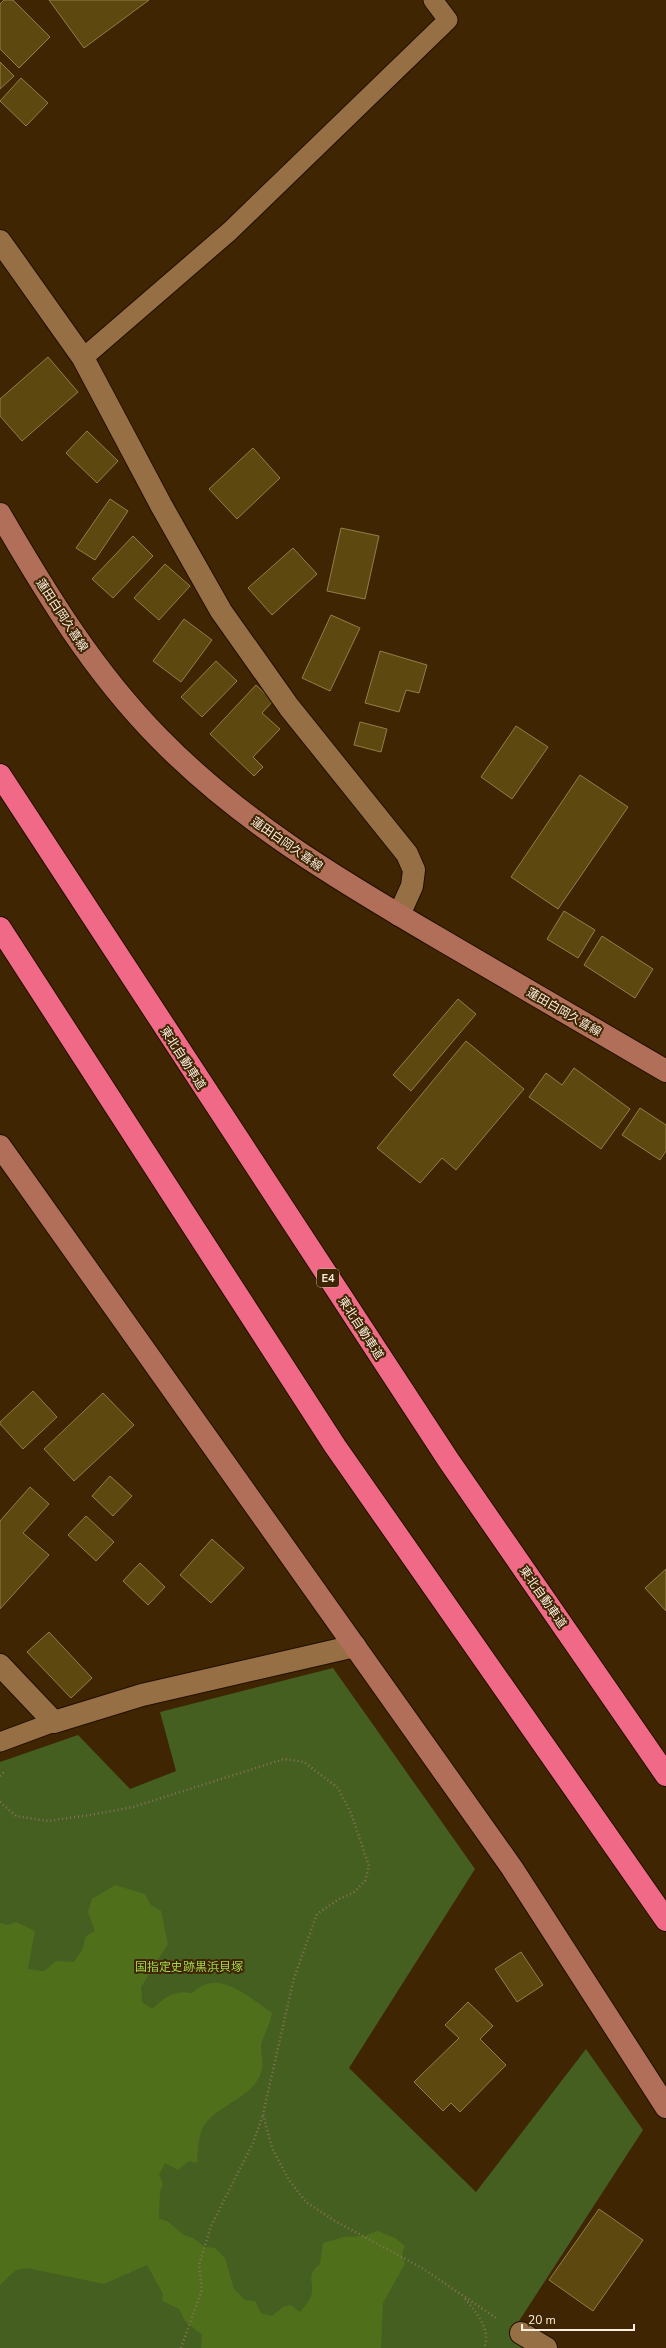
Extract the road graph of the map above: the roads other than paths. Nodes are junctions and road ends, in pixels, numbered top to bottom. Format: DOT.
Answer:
graph roads {
  1 [pos="433,0"];
  2 [pos="0,241"];
  3 [pos="83,358"];
  4 [pos="0,514"];
  5 [pos="0,775"];
  6 [pos="399,915"];
  7 [pos="0,928"];
  8 [pos="666,1071"];
  9 [pos="0,1146"];
  10 [pos="355,1646"];
  11 [pos="0,1665"];
  12 [pos="54,1722"];
  13 [pos="0,1742"];
  14 [pos="666,1775"];
  15 [pos="666,1920"];
  16 [pos="666,2107"];
  17 [pos="521,2333"];
  18 [pos="546,2348"];
  1 -- 3 [label="lane"];
  2 -- 3 [label="street"];
  3 -- 6 [label="street"];
  4 -- 6 [label="street, 蓮田白岡久喜線"];
  5 -- 14 [label="highway, 東北自動車道 / E4"];
  6 -- 8 [label="street, 蓮田白岡久喜線"];
  7 -- 15 [label="highway"];
  9 -- 10 [label="street"];
  10 -- 12 [label="street"];
  10 -- 16 [label="street"];
  11 -- 12 [label="street"];
  12 -- 13 [label="lane"];
  17 -- 18 [label="street"];
}
